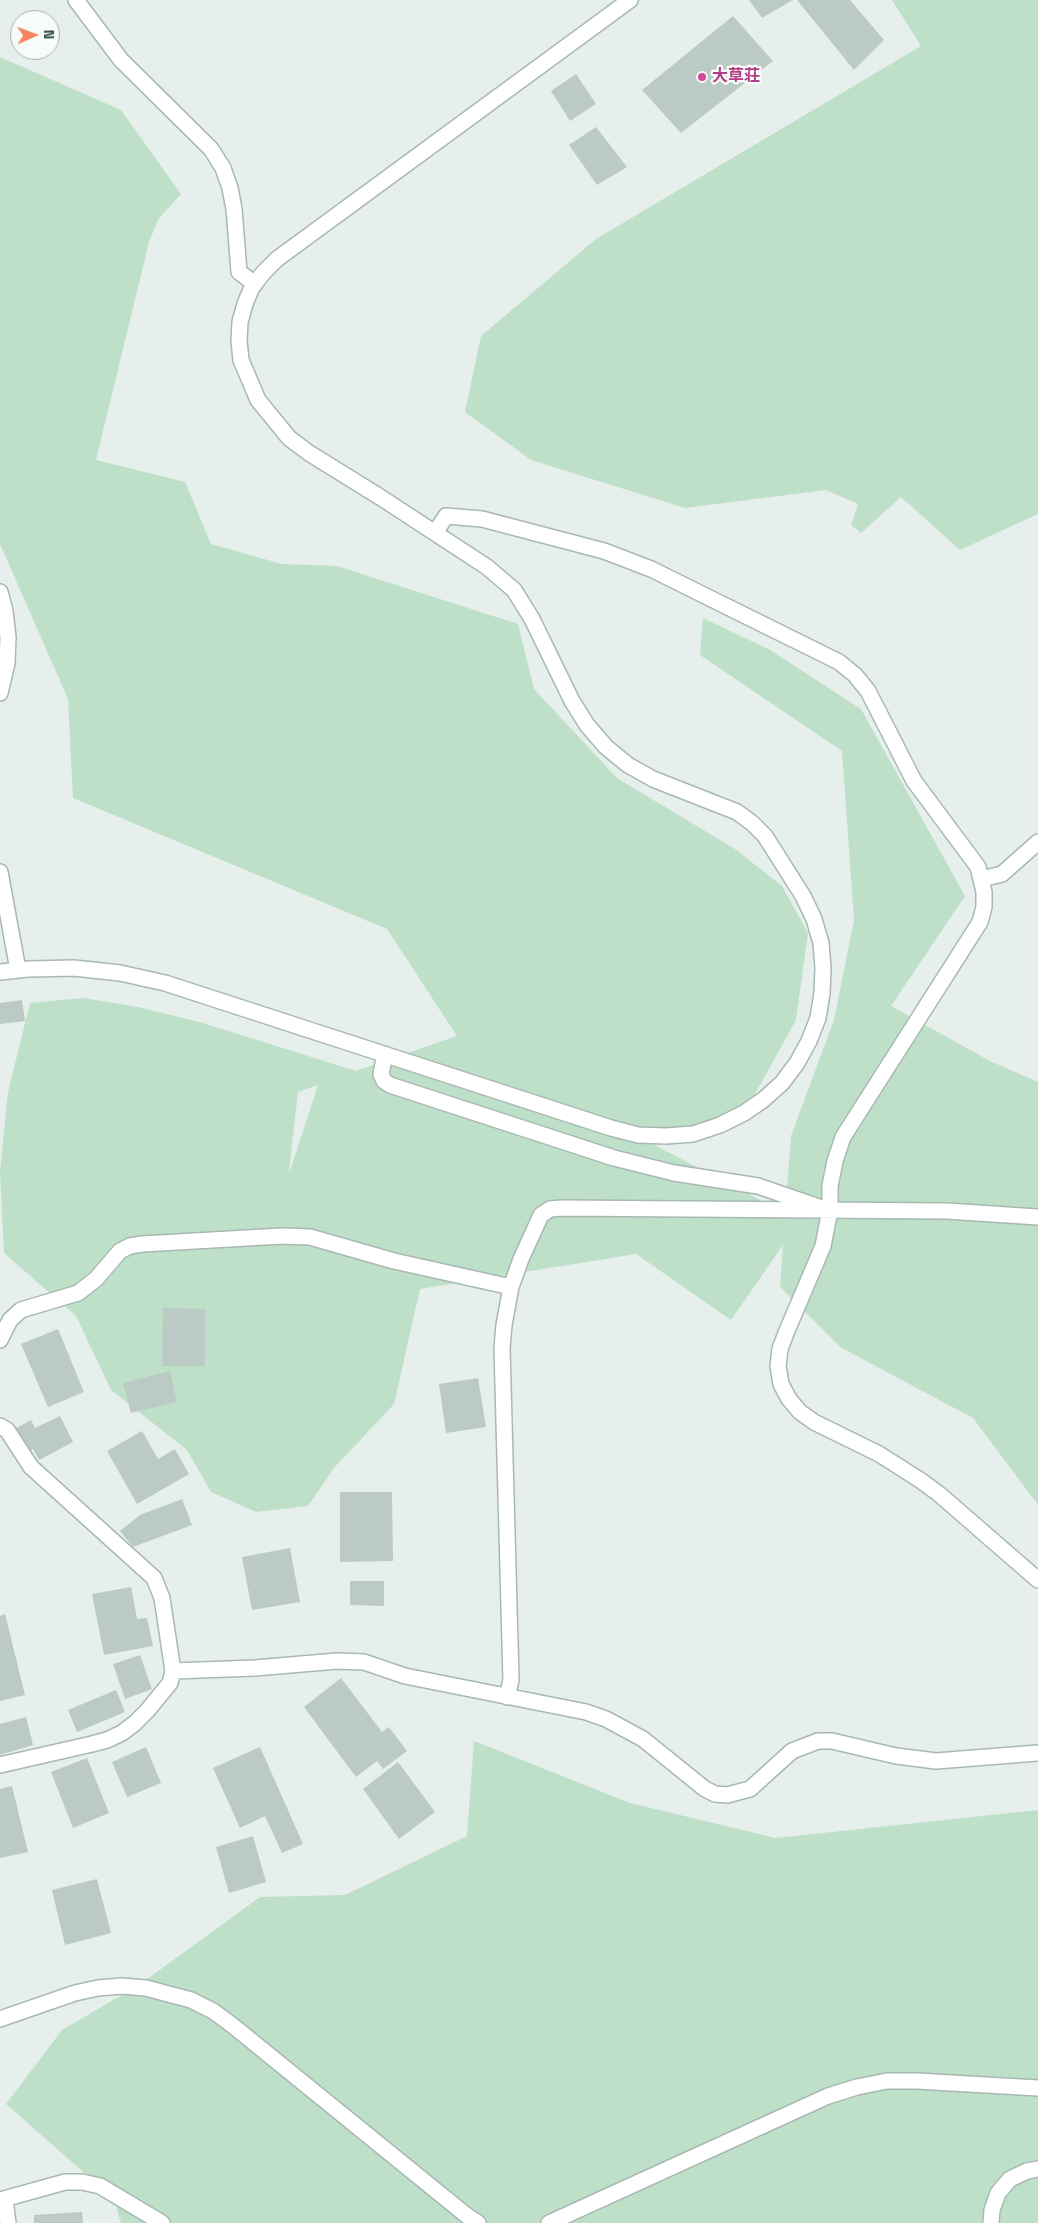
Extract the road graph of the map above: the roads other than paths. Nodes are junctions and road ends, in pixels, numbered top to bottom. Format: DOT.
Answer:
graph roads {
  1 [pos="76,0"];
  2 [pos="630,0"];
  3 [pos="255,284"];
  4 [pos="435,532"];
  5 [pos="0,592"];
  6 [pos="0,693"];
  7 [pos="1038,842"];
  8 [pos="0,872"];
  9 [pos="982,879"];
  10 [pos="18,970"];
  11 [pos="0,972"];
  12 [pos="385,1054"];
  13 [pos="830,1210"];
  14 [pos="1038,1217"];
  15 [pos="511,1287"];
  16 [pos="0,1340"];
  17 [pos="0,1426"];
  18 [pos="1038,1580"];
  19 [pos="174,1671"];
  20 [pos="507,1697"];
  21 [pos="1038,1753"];
  22 [pos="0,1765"];
  23 [pos="0,2019"];
  24 [pos="1038,2088"];
  25 [pos="1038,2169"];
  26 [pos="2,2199"];
  27 [pos="8,2223"];
  28 [pos="162,2223"];
  29 [pos="478,2223"];
  30 [pos="549,2223"];
  31 [pos="991,2223"];
  1 -- 3 [label="street"];
  2 -- 3 [label="street"];
  3 -- 4 [label="street"];
  4 -- 9 [label="street"];
  4 -- 12 [label="street"];
  5 -- 6 [label="street"];
  7 -- 9 [label="street"];
  8 -- 10 [label="street"];
  9 -- 13 [label="street"];
  10 -- 11 [label="street"];
  10 -- 12 [label="street"];
  12 -- 13 [label="street"];
  13 -- 14 [label="street"];
  13 -- 15 [label="street"];
  13 -- 18 [label="street"];
  15 -- 16 [label="street"];
  15 -- 20 [label="street"];
  17 -- 19 [label="street"];
  19 -- 20 [label="street"];
  19 -- 22 [label="street"];
  20 -- 21 [label="street"];
  23 -- 29 [label="street"];
  24 -- 30 [label="street"];
  25 -- 31 [label="street"];
  26 -- 27 [label="street"];
  26 -- 28 [label="street"];
}
